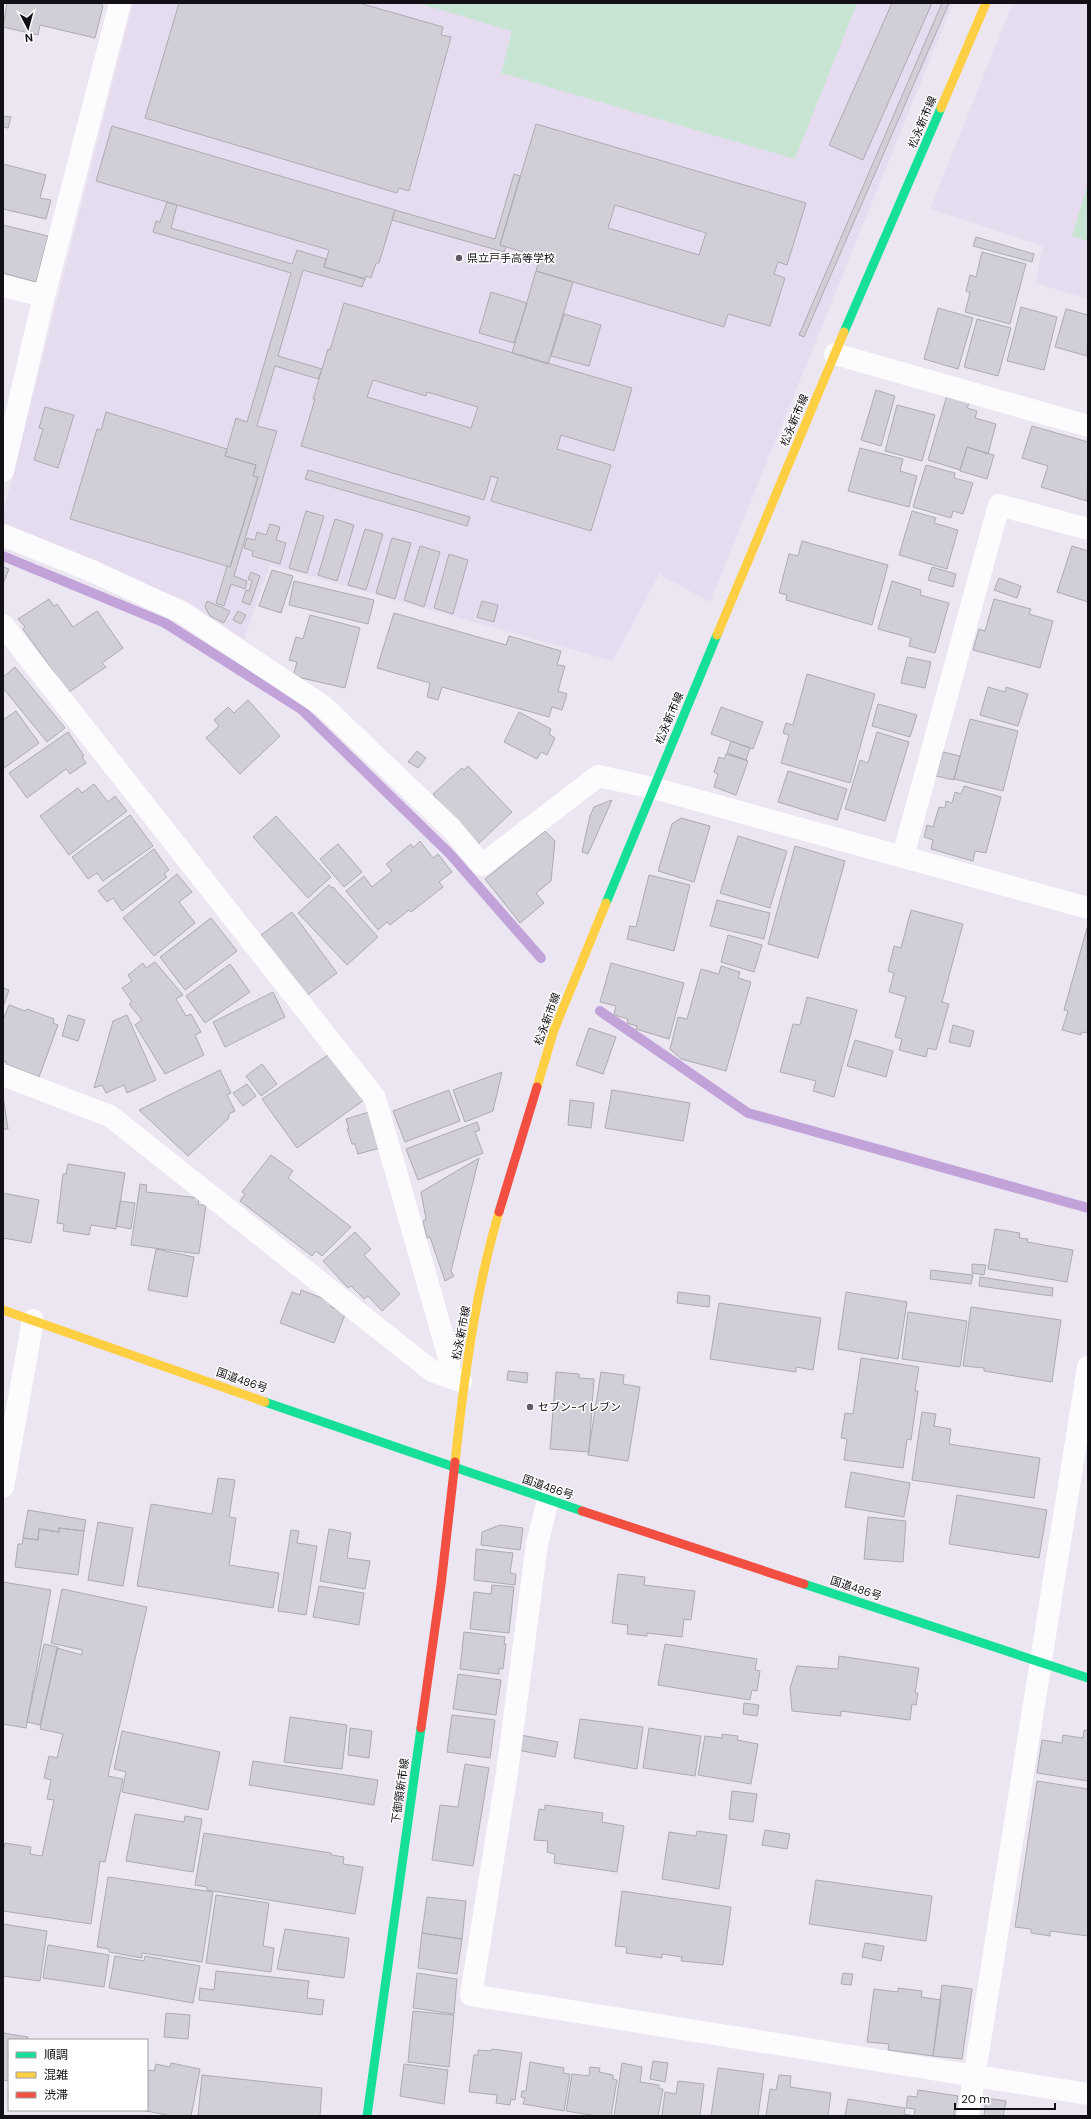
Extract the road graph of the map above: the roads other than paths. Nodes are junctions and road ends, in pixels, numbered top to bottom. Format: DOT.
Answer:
graph roads {
  1 [pos="120,3"];
  2 [pos="986,3"];
  3 [pos="3,286"];
  4 [pos="44,296"];
  5 [pos="835,354"];
  6 [pos="1088,426"];
  7 [pos="3,471"];
  8 [pos="1088,529"];
  9 [pos="3,535"];
  10 [pos="3,625"];
  11 [pos="653,788"];
  12 [pos="903,856"];
  13 [pos="1088,908"];
  14 [pos="3,1075"];
  15 [pos="3,1310"];
  16 [pos="32,1320"];
  17 [pos="1088,1367"];
  18 [pos="456,1380"];
  19 [pos="453,1468"];
  20 [pos="3,1488"];
  21 [pos="548,1500"];
  22 [pos="1041,1661"];
  23 [pos="1088,1678"];
  24 [pos="975,2076"];
  25 [pos="1088,2094"];
  26 [pos="367,2116"];
  27 [pos="968,2116"];
  1 -- 4 [label="street"];
  2 -- 5 [label="main road, 松永新市線"];
  3 -- 4 [label="street"];
  4 -- 7 [label="street"];
  5 -- 6 [label="street"];
  5 -- 11 [label="main road, 松永新市線"];
  8 -- 12 [label="street"];
  9 -- 11 [label="street"];
  10 -- 18 [label="street"];
  11 -- 12 [label="street"];
  11 -- 18 [label="main road, 松永新市線"];
  12 -- 13 [label="street"];
  14 -- 18 [label="street"];
  15 -- 16 [label="main road, 国道486号"];
  16 -- 19 [label="main road, 国道486号"];
  16 -- 20 [label="street"];
  17 -- 22 [label="street"];
  18 -- 19 [label="main road, 松永新市線"];
  19 -- 21 [label="main road, 国道486号"];
  19 -- 26 [label="main road, 下御領新市線"];
  21 -- 22 [label="main road, 国道486号"];
  21 -- 24 [label="street"];
  22 -- 23 [label="main road, 国道486号"];
  22 -- 24 [label="street"];
  24 -- 25 [label="street"];
  24 -- 27 [label="street"];
}
